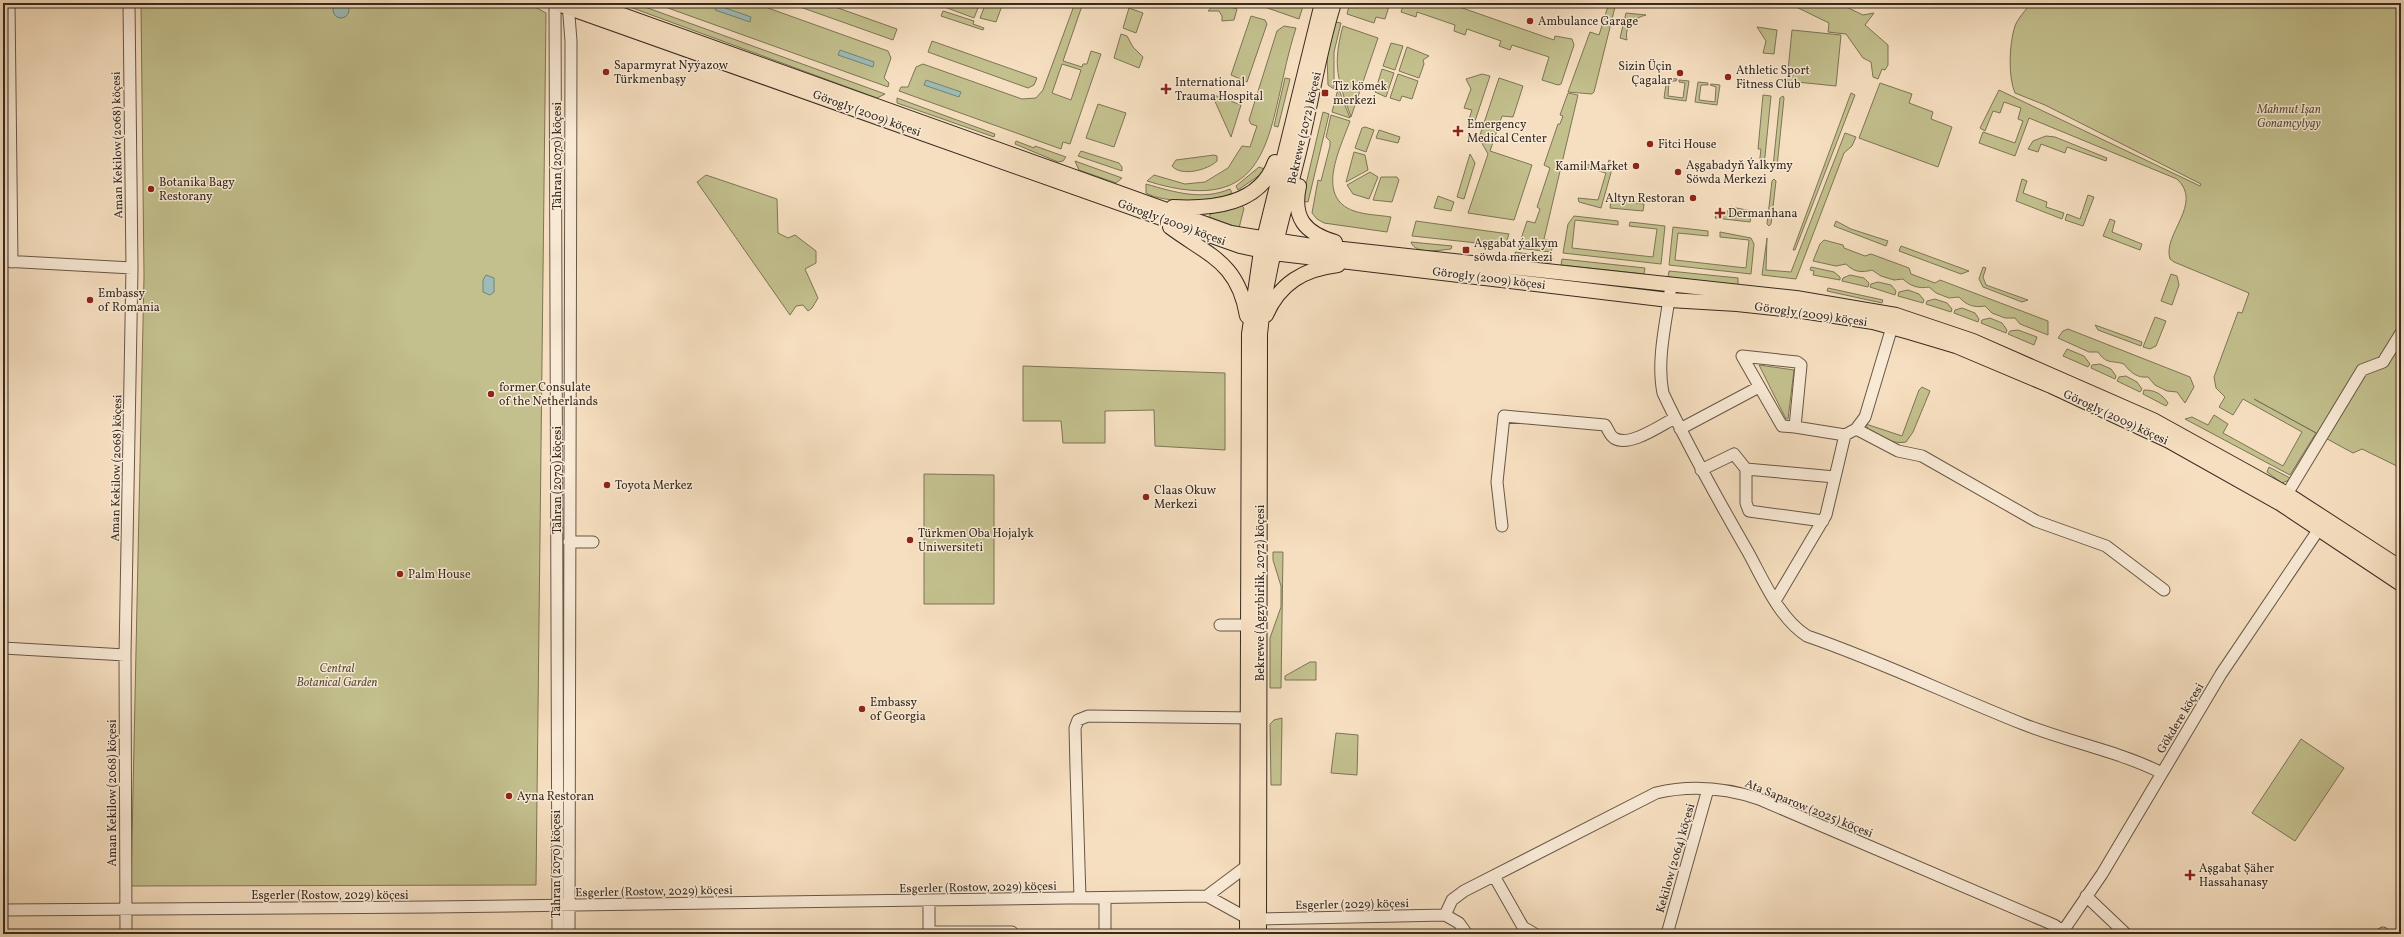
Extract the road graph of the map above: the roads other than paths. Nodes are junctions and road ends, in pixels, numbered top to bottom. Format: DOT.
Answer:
graph roads {
  1 [pos="9,3"];
  2 [pos="129,3"];
  3 [pos="590,3"];
  4 [pos="1322,3"];
  5 [pos="1334,3"];
  6 [pos="561,4"];
  7 [pos="1286,141"];
  8 [pos="1300,147"];
  9 [pos="1158,212"];
  10 [pos="1268,246"];
  11 [pos="1362,256"];
  12 [pos="7,261"];
  13 [pos="132,268"];
  14 [pos="1670,285"];
  15 [pos="1669,300"];
  16 [pos="1892,327"];
  17 [pos="2401,333"];
  18 [pos="1254,334"];
  19 [pos="1759,387"];
  20 [pos="1675,418"];
  21 [pos="1795,427"];
  22 [pos="1680,429"];
  23 [pos="1856,429"];
  24 [pos="1845,434"];
  25 [pos="1746,469"];
  26 [pos="1701,470"];
  27 [pos="1835,477"];
  28 [pos="2287,494"];
  29 [pos="2326,518"];
  30 [pos="1823,521"];
  31 [pos="1502,526"];
  32 [pos="2319,531"];
  33 [pos="569,542"];
  34 [pos="593,542"];
  35 [pos="2401,568"];
  36 [pos="2401,584"];
  37 [pos="2164,590"];
  38 [pos="1775,601"];
  39 [pos="1220,625"];
  40 [pos="1249,625"];
  41 [pos="3,648"];
  42 [pos="125,655"];
  43 [pos="1254,718"];
  44 [pos="2162,772"];
  45 [pos="1708,789"];
  46 [pos="1247,866"];
  47 [pos="1494,876"];
  48 [pos="1207,896"];
  49 [pos="2086,896"];
  50 [pos="1080,898"];
  51 [pos="1105,898"];
  52 [pos="929,901"];
  53 [pos="563,905"];
  54 [pos="126,908"];
  55 [pos="3,910"];
  56 [pos="1445,915"];
  57 [pos="1253,918"];
  58 [pos="1012,932"];
  59 [pos="929,933"];
  60 [pos="2062,933"];
  61 [pos="126,934"];
  62 [pos="558,934"];
  63 [pos="569,934"];
  64 [pos="1105,934"];
  65 [pos="1247,934"];
  66 [pos="1259,934"];
  67 [pos="1467,934"];
  68 [pos="1536,934"];
  69 [pos="1667,934"];
  70 [pos="2126,934"];
  1 -- 12 [label="street"];
  2 -- 13 [label="street, Aman Kekilow (2068) köçesi"];
  3 -- 9 [label="main road, Görogly (2009) köçesi"];
  4 -- 7 [label="main road, Bekrewe (2072) köçesi"];
  5 -- 8 [label="main road, Bekrewe (2072) köçesi"];
  6 -- 9 [label="main road, Görogly (2009) köçesi"];
  6 -- 33 [label="street, Tähran (2070) köçesi"];
  6 -- 53 [label="street, Tähran (2070) köçesi"];
  7 -- 9 [label="main road"];
  7 -- 10 [label="main road, Bekrewe (2072) köçesi"];
  8 -- 10 [label="main road, Bekrewe (2072) köçesi"];
  8 -- 11 [label="main road"];
  9 -- 10 [label="main road, Görogly (2009) köçesi"];
  9 -- 18 [label="main road"];
  10 -- 11 [label="main road, Görogly (2009) köçesi"];
  10 -- 18 [label="main road, Bekrewe (Agzybirlik, 2072) köçesi"];
  11 -- 14 [label="main road, Görogly (2009) köçesi"];
  11 -- 15 [label="main road, Görogly (2009) köçesi"];
  11 -- 18 [label="main road"];
  12 -- 13 [label="street"];
  13 -- 42 [label="street, Aman Kekilow (2068) köçesi"];
  14 -- 15 [label="street"];
  14 -- 28 [label="main road, Görogly (2009) köçesi"];
  15 -- 16 [label="main road, Görogly (2009) köçesi"];
  15 -- 20 [label="street"];
  16 -- 23 [label="street"];
  16 -- 32 [label="main road, Görogly (2009) köçesi"];
  17 -- 28 [label="street"];
  18 -- 40 [label="main road, Bekrewe (Agzybirlik, 2072) köçesi"];
  18 -- 43 [label="main road, Bekrewe (Agzybirlik, 2072) köçesi"];
  19 -- 21 [label="street"];
  19 -- 21 [label="street"];
  19 -- 22 [label="street"];
  20 -- 22 [label="street"];
  20 -- 31 [label="street"];
  21 -- 24 [label="street"];
  22 -- 26 [label="street"];
  23 -- 24 [label="street"];
  23 -- 37 [label="street"];
  24 -- 27 [label="street"];
  25 -- 26 [label="street"];
  25 -- 27 [label="street"];
  25 -- 30 [label="street"];
  26 -- 38 [label="street"];
  27 -- 30 [label="street"];
  28 -- 29 [label="main road, Görogly (2009) köçesi"];
  29 -- 32 [label="street, Gökdere köçesi"];
  29 -- 35 [label="main road, Görogly (2009) köçesi"];
  30 -- 38 [label="street"];
  32 -- 36 [label="main road, Görogly (2009) köçesi"];
  32 -- 44 [label="street, Gökdere köçesi"];
  33 -- 34 [label="street"];
  33 -- 53 [label="street, Tähran (2070) köçesi"];
  38 -- 44 [label="street"];
  39 -- 40 [label="street"];
  40 -- 43 [label="main road, Bekrewe (Agzybirlik, 2072) köçesi"];
  41 -- 42 [label="street"];
  42 -- 54 [label="street, Aman Kekilow (2068) köçesi"];
  43 -- 46 [label="main road, Bekrewe (Agzybirlik, 2072) köçesi"];
  43 -- 50 [label="street"];
  43 -- 57 [label="main road, Bekrewe (Agzybirlik, 2072) köçesi"];
  44 -- 49 [label="street, Gökdere köçesi"];
  45 -- 47 [label="street, Ata Saparow (2025) köçesi"];
  45 -- 60 [label="street, Ata Saparow (2025) köçesi"];
  45 -- 69 [label="street, Kekilow (2064) köçesi"];
  46 -- 48 [label="street"];
  46 -- 57 [label="main road, Bekrewe (Agzybirlik, 2072) köçesi"];
  47 -- 56 [label="street, Ata Saparow (2025) köçesi"];
  47 -- 68 [label="street"];
  48 -- 51 [label="street, Esgerler (Rostow, 2029) köçesi"];
  48 -- 57 [label="street"];
  49 -- 60 [label="street, Gökdere köçesi"];
  49 -- 70 [label="street"];
  50 -- 51 [label="street, Esgerler (Rostow, 2029) köçesi"];
  50 -- 52 [label="street, Esgerler (Rostow, 2029) köçesi"];
  51 -- 64 [label="street"];
  52 -- 53 [label="street, Esgerler (Rostow, 2029) köçesi"];
  52 -- 59 [label="street"];
  53 -- 54 [label="street, Esgerler (Rostow, 2029) köçesi"];
  53 -- 62 [label="street, Tähran (2070) köçesi"];
  53 -- 63 [label="street, Tähran (2070) köçesi"];
  54 -- 55 [label="street, Esgerler (Rostow, 2029) köçesi"];
  54 -- 61 [label="street, Aman Kekilow (2068) köçesi"];
  56 -- 57 [label="street, Esgerler (2029) köçesi"];
  56 -- 67 [label="street"];
  57 -- 65 [label="main road, Bekrewe (Agzybirlik, 2072) köçesi"];
  57 -- 66 [label="main road, Bekrewe (Agzybirlik, 2072) köçesi"];
  58 -- 59 [label="street"];
}
